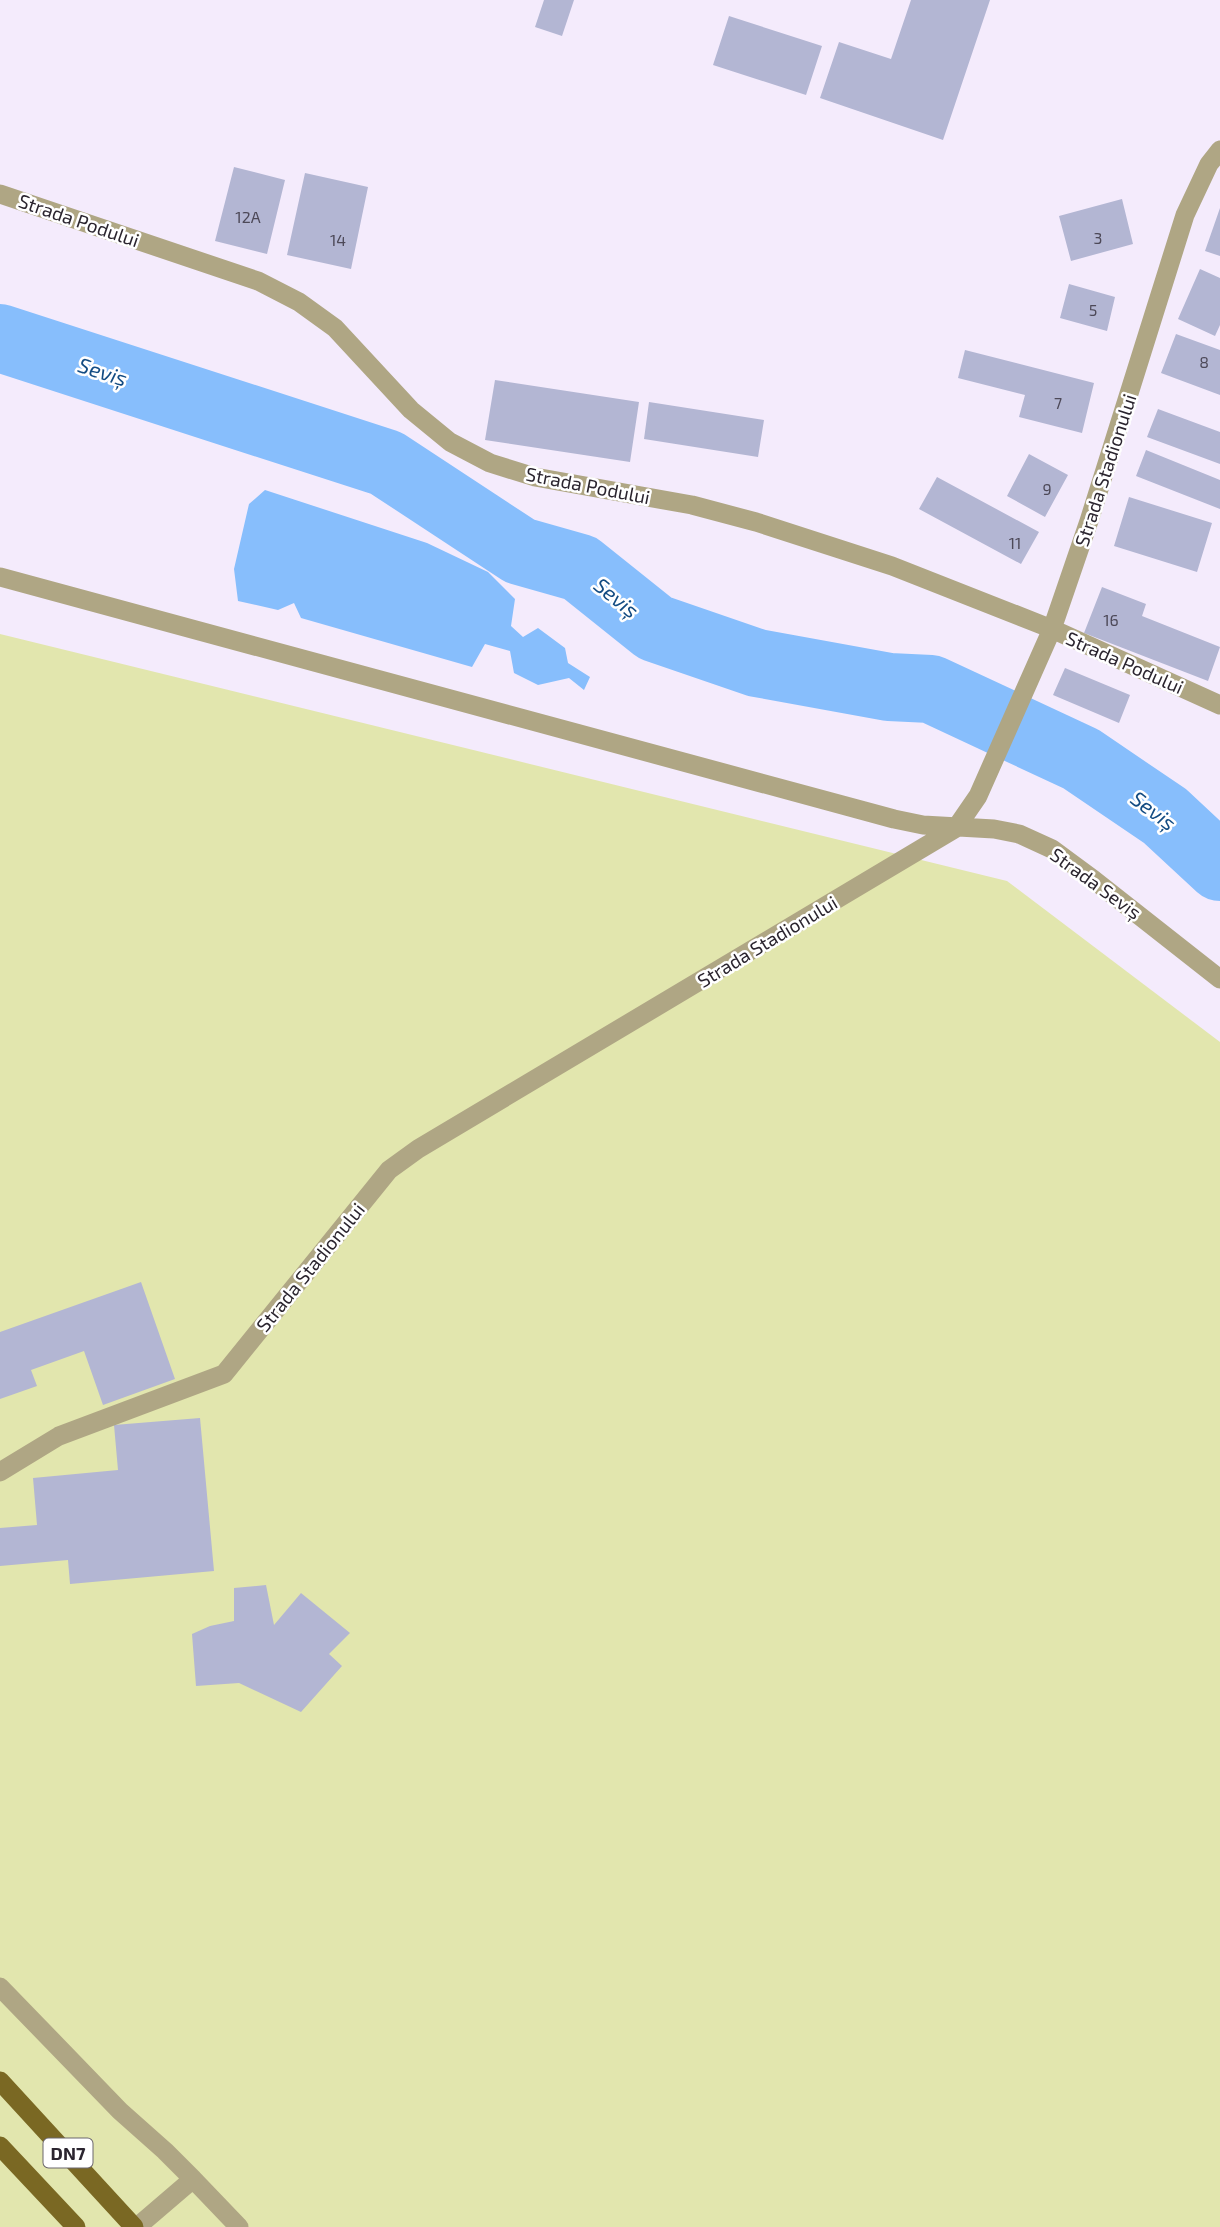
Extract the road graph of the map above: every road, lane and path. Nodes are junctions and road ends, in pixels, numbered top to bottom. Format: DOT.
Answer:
graph roads {
  1 [pos="1220,150"];
  2 [pos="0,194"];
  3 [pos="0,578"];
  4 [pos="1052,629"];
  5 [pos="1220,705"];
  6 [pos="956,828"];
  7 [pos="1220,979"];
  8 [pos="0,1472"];
  9 [pos="0,1987"];
  10 [pos="0,2081"];
  11 [pos="0,2146"];
  12 [pos="0,2162"];
  13 [pos="192,2179"];
  14 [pos="33,2182"];
  15 [pos="76,2227"];
  16 [pos="136,2227"];
  17 [pos="239,2227"];
  1 -- 4 [label="street, Strada Stadionului"];
  2 -- 4 [label="street, Strada Podului"];
  3 -- 6 [label="street, Strada Seviș"];
  4 -- 5 [label="street, Strada Podului"];
  4 -- 6 [label="street, Strada Stadionului"];
  6 -- 7 [label="street, Strada Seviș"];
  6 -- 8 [label="street, Strada Stadionului"];
  9 -- 13 [label="street"];
  10 -- 16 [label="main road, DN7"];
  11 -- 14 [label="main road, DN7"];
  12 -- 14 [label="main road"];
  13 -- 16 [label="street"];
  13 -- 17 [label="street"];
  14 -- 15 [label="main road, DN7"];
}
